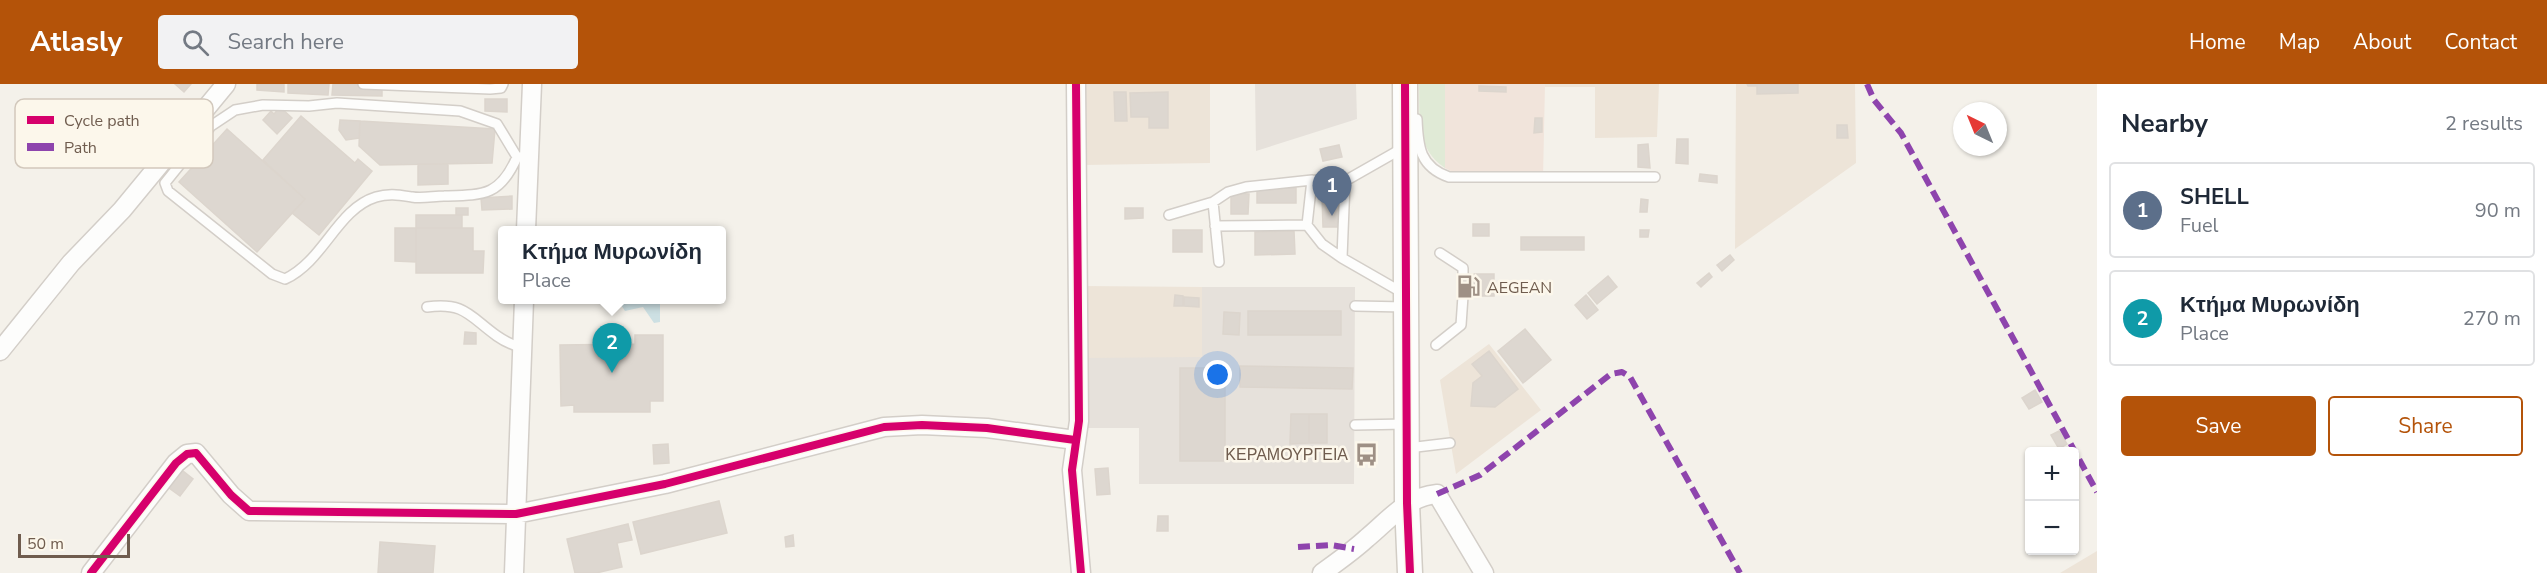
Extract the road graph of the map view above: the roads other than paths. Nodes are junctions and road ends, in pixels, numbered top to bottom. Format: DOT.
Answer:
graph roads {
  1 [pos="226,84"];
  2 [pos="363,84"];
  3 [pos="392,84"];
  4 [pos="502,84"];
  5 [pos="532,84"];
  6 [pos="1076,84"];
  7 [pos="1405,84"];
  8 [pos="213,100"];
  9 [pos="1417,106"];
  10 [pos="213,125"];
  11 [pos="1405,147"];
  12 [pos="523,157"];
  13 [pos="157,168"];
  14 [pos="177,168"];
  15 [pos="1655,177"];
  16 [pos="1312,180"];
  17 [pos="1345,181"];
  18 [pos="1213,202"];
  19 [pos="1169,216"];
  20 [pos="1307,225"];
  21 [pos="526,226"];
  22 [pos="1215,226"];
  23 [pos="1440,253"];
  24 [pos="1342,258"];
  25 [pos="1219,262"];
  26 [pos="1463,274"];
  27 [pos="1463,296"];
  28 [pos="1406,301"];
  29 [pos="524,304"];
  30 [pos="1355,306"];
  31 [pos="427,307"];
  32 [pos="1436,345"];
  33 [pos="522,348"];
  34 [pos="0,351"];
  35 [pos="1406,424"];
  36 [pos="1355,425"];
  37 [pos="1075,440"];
  38 [pos="1450,443"];
  39 [pos="1406,448"];
  40 [pos="1407,503"];
  41 [pos="516,514"];
  42 [pos="92,573"];
  43 [pos="514,573"];
  44 [pos="1081,573"];
  45 [pos="1322,573"];
  46 [pos="1410,573"];
  47 [pos="1484,573"];
  1 -- 8 [label="street"];
  2 -- 3 [label="lane"];
  3 -- 4 [label="lane"];
  5 -- 12 [label="street"];
  6 -- 37 [label="street"];
  7 -- 11 [label="street"];
  9 -- 15 [label="lane"];
  10 -- 12 [label="lane"];
  11 -- 17 [label="lane"];
  11 -- 28 [label="street"];
  12 -- 14 [label="lane"];
  12 -- 21 [label="street"];
  13 -- 34 [label="street"];
  16 -- 17 [label="lane"];
  16 -- 18 [label="lane"];
  16 -- 20 [label="lane"];
  17 -- 24 [label="lane"];
  18 -- 19 [label="lane"];
  18 -- 22 [label="lane"];
  20 -- 22 [label="lane"];
  20 -- 24 [label="lane"];
  22 -- 25 [label="lane"];
  23 -- 26 [label="lane"];
  24 -- 28 [label="lane"];
  27 -- 32 [label="lane"];
  28 -- 30 [label="lane"];
  28 -- 35 [label="street"];
  29 -- 33 [label="street"];
  31 -- 33 [label="lane"];
  33 -- 41 [label="street"];
  35 -- 36 [label="lane"];
  35 -- 39 [label="street"];
  37 -- 41 [label="street"];
  37 -- 44 [label="street"];
  38 -- 39 [label="lane"];
  39 -- 40 [label="street"];
  40 -- 45 [label="street"];
  40 -- 46 [label="street"];
  40 -- 47 [label="street"];
  41 -- 42 [label="street"];
  41 -- 43 [label="street"];
}
